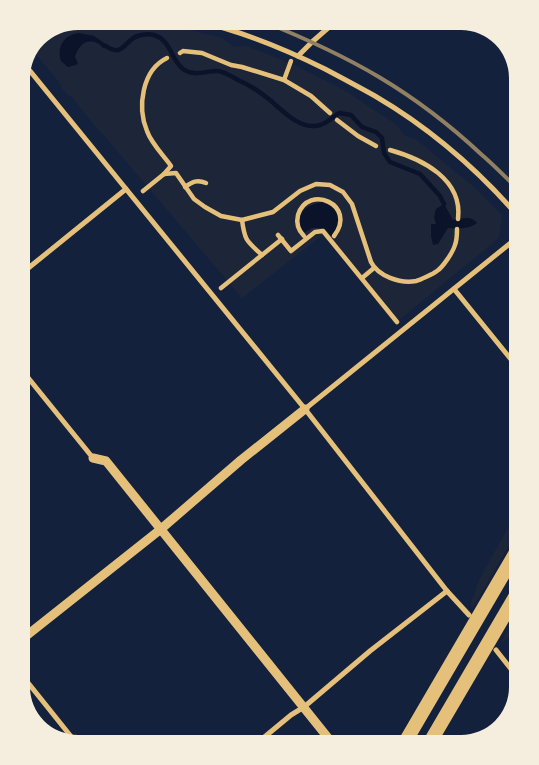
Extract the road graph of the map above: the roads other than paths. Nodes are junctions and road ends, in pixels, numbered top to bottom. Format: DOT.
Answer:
graph roads {
  1 [pos="228,30"];
  2 [pos="326,30"];
  3 [pos="180,53"];
  4 [pos="298,56"];
  5 [pos="167,58"];
  6 [pos="291,61"];
  7 [pos="31,72"];
  8 [pos="284,80"];
  9 [pos="330,113"];
  10 [pos="337,120"];
  11 [pos="376,146"];
  12 [pos="390,150"];
  13 [pos="164,174"];
  14 [pos="206,182"];
  15 [pos="185,187"];
  16 [pos="126,189"];
  17 [pos="143,191"];
  18 [pos="509,206"];
  19 [pos="458,219"];
  20 [pos="242,220"];
  21 [pos="457,229"];
  22 [pos="278,235"];
  23 [pos="304,236"];
  24 [pos="334,236"];
  25 [pos="282,240"];
  26 [pos="509,244"];
  27 [pos="262,255"];
  28 [pos="30,267"];
  29 [pos="374,268"];
  30 [pos="362,278"];
  31 [pos="221,288"];
  32 [pos="454,289"];
  33 [pos="397,322"];
  34 [pos="509,357"];
  35 [pos="30,380"];
  36 [pos="306,409"];
  37 [pos="93,458"];
  38 [pos="161,529"];
  39 [pos="509,564"];
  40 [pos="448,591"];
  41 [pos="509,607"];
  42 [pos="469,616"];
  43 [pos="30,633"];
  44 [pos="496,650"];
  45 [pos="509,667"];
  46 [pos="30,685"];
  47 [pos="304,707"];
  48 [pos="68,733"];
  49 [pos="267,735"];
  50 [pos="326,735"];
  51 [pos="409,735"];
  52 [pos="434,735"];
  1 -- 4 [label="street"];
  2 -- 4 [label="street"];
  3 -- 8 [label="street"];
  4 -- 18 [label="street"];
  5 -- 13 [label="street"];
  6 -- 8 [label="street"];
  7 -- 16 [label="street"];
  8 -- 9 [label="street"];
  10 -- 11 [label="street"];
  12 -- 19 [label="street"];
  13 -- 15 [label="street"];
  13 -- 17 [label="street"];
  14 -- 15 [label="street"];
  15 -- 20 [label="street"];
  16 -- 28 [label="street"];
  16 -- 36 [label="street"];
  20 -- 27 [label="street"];
  20 -- 29 [label="street"];
  21 -- 29 [label="street"];
  22 -- 25 [label="street"];
  23 -- 24 [label="street"];
  25 -- 27 [label="street"];
  25 -- 30 [label="street"];
  26 -- 32 [label="street"];
  27 -- 31 [label="street"];
  29 -- 30 [label="street"];
  30 -- 33 [label="street"];
  32 -- 34 [label="street"];
  32 -- 36 [label="street"];
  35 -- 37 [label="street"];
  36 -- 38 [label="street"];
  36 -- 40 [label="street"];
  37 -- 38 [label="street"];
  38 -- 43 [label="street"];
  38 -- 47 [label="street"];
  39 -- 51 [label="highway"];
  40 -- 42 [label="street"];
  40 -- 47 [label="street"];
  41 -- 52 [label="highway"];
  44 -- 45 [label="street"];
  46 -- 48 [label="street"];
  47 -- 49 [label="street"];
  47 -- 50 [label="street"];
}
